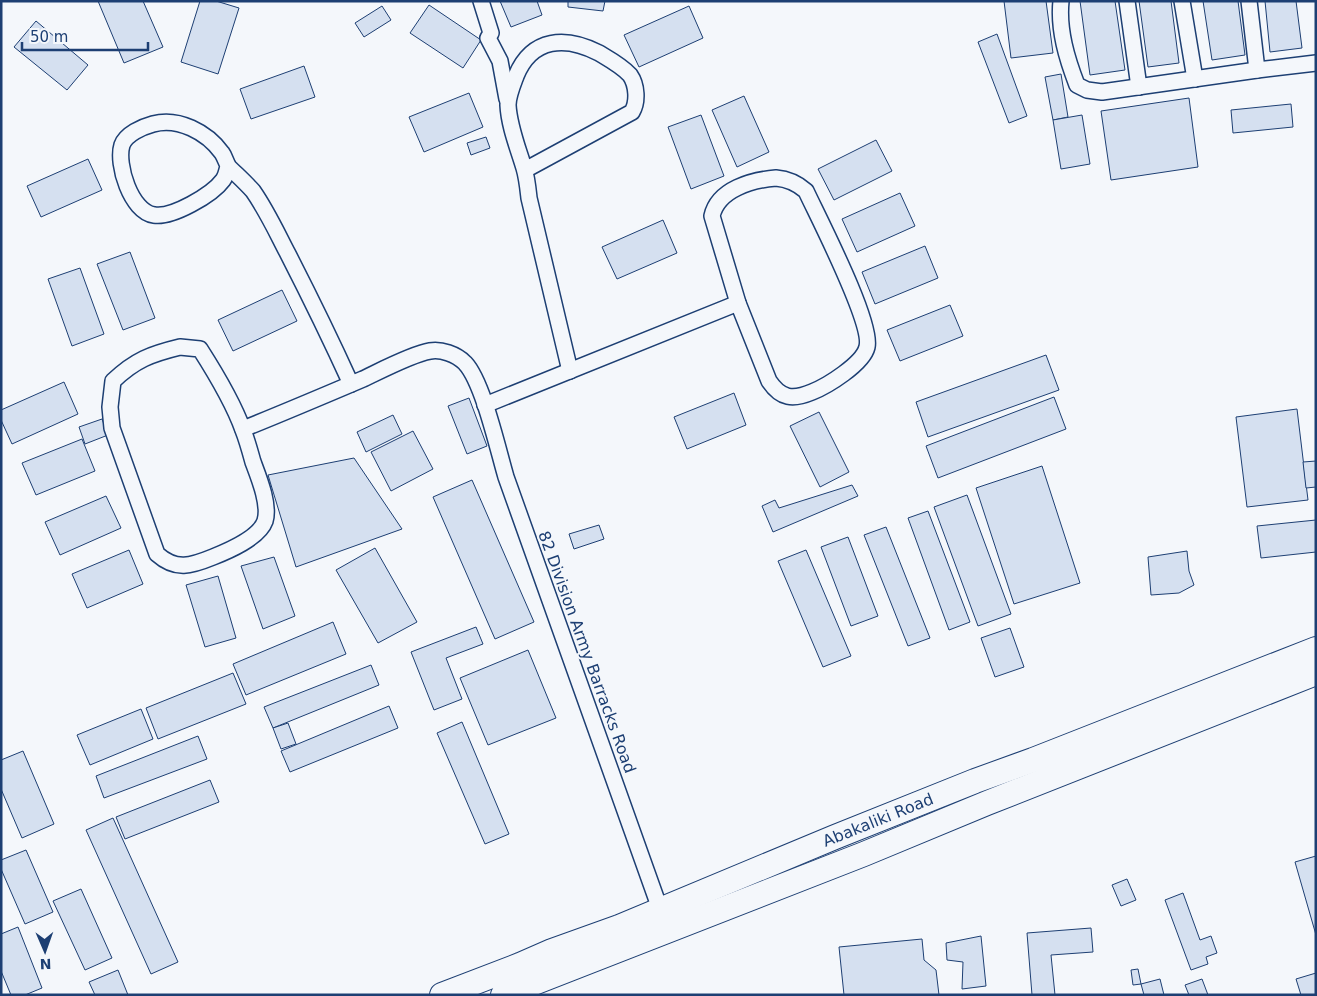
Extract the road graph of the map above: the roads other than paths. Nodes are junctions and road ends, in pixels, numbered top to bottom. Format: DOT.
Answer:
graph roads {
  1 [pos="482,1"];
  2 [pos="1061,1"];
  3 [pos="1127,1"];
  4 [pos="1182,1"];
  5 [pos="1249,1"];
  6 [pos="1316,64"];
  7 [pos="1257,70"];
  8 [pos="1195,79"];
  9 [pos="1139,86"];
  10 [pos="508,103"];
  11 [pos="228,166"];
  12 [pos="525,170"];
  13 [pos="738,303"];
  14 [pos="570,370"];
  15 [pos="351,384"];
  16 [pos="485,405"];
  17 [pos="243,429"];
  18 [pos="1316,649"];
  19 [pos="1316,673"];
  20 [pos="660,909"];
  21 [pos="442,995"];
  22 [pos="503,995"];
  1 -- 10 [label="street"];
  2 -- 9 [label="street"];
  3 -- 9 [label="street"];
  4 -- 8 [label="street"];
  5 -- 7 [label="street"];
  6 -- 7 [label="street"];
  7 -- 8 [label="street"];
  8 -- 9 [label="street"];
  10 -- 12 [label="street"];
  10 -- 12 [label="street"];
  11 -- 11 [label="street"];
  11 -- 15 [label="street"];
  12 -- 14 [label="street"];
  13 -- 13 [label="street"];
  13 -- 14 [label="street"];
  14 -- 16 [label="street"];
  15 -- 16 [label="street, 82 Division Army Barracks Road"];
  15 -- 17 [label="street, 82 Division Army Barracks Road"];
  16 -- 20 [label="street, 82 Division Army Barracks Road"];
  17 -- 17 [label="street"];
  18 -- 20 [label="main road, Abakaliki Road"];
  19 -- 22 [label="main road, Abakaliki Road"];
  20 -- 21 [label="main road, Abakaliki Road"];
}
